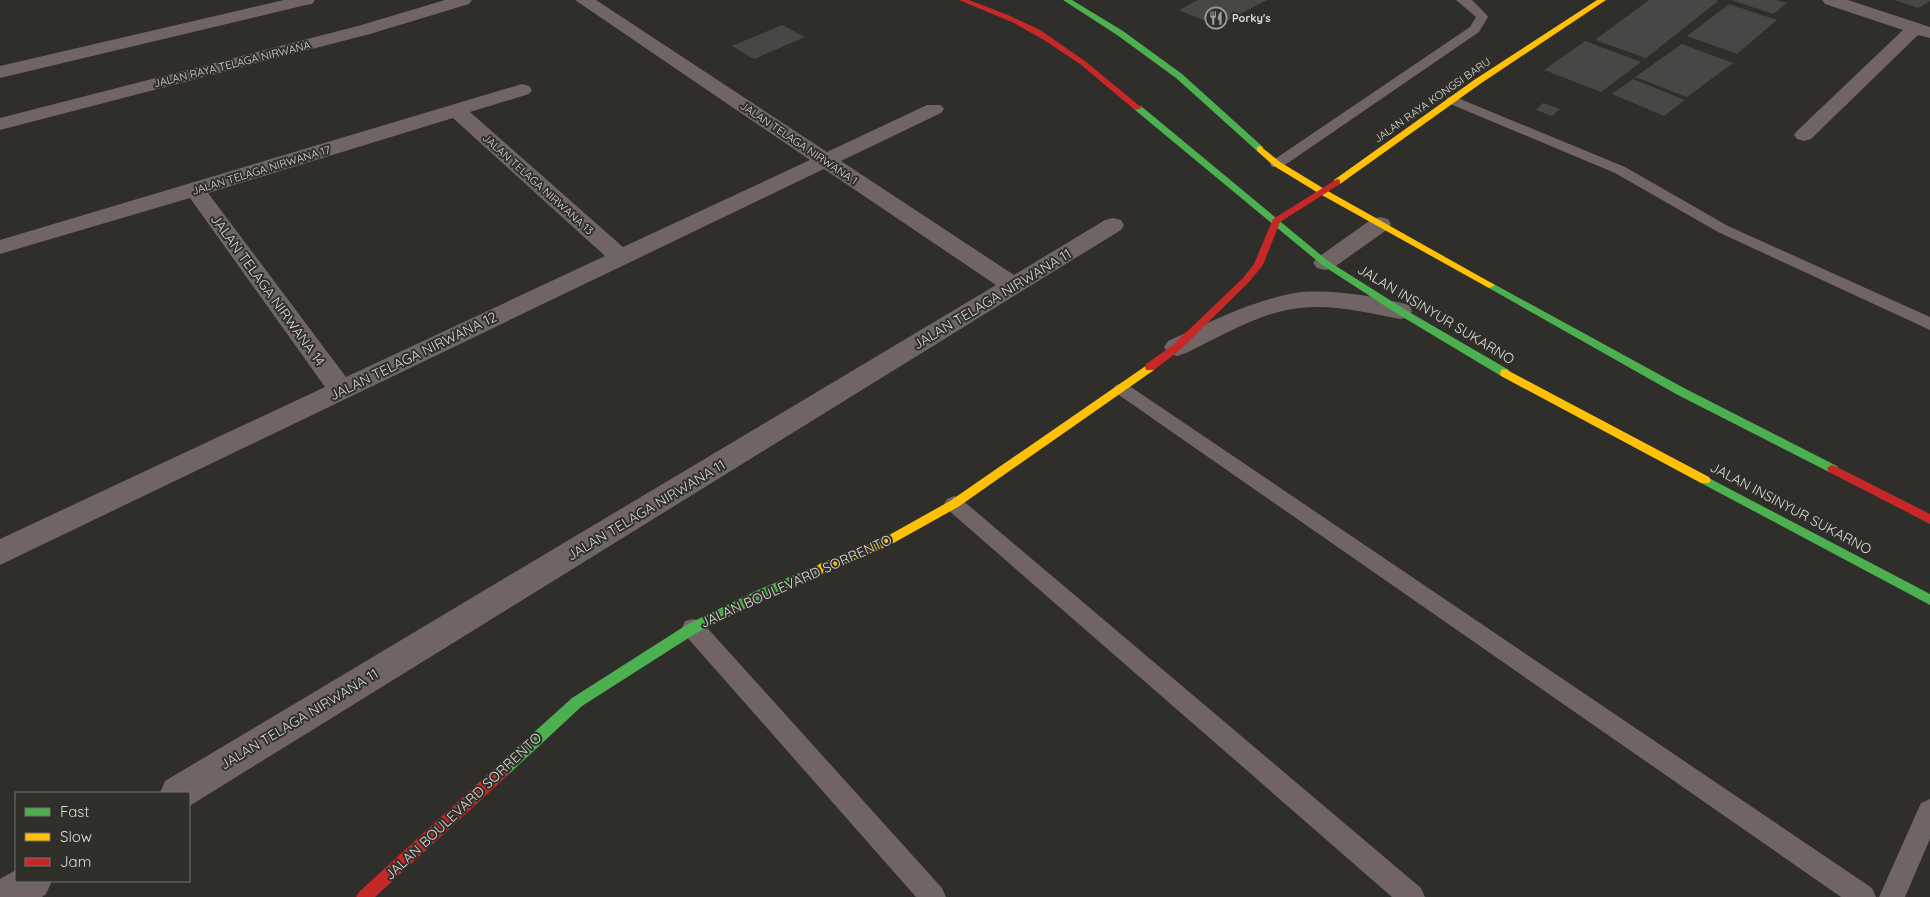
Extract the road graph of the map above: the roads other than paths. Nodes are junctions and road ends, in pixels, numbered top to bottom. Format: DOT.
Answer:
graph roads {
  1 [pos="306,0"];
  2 [pos="463,0"];
  3 [pos="584,0"];
  4 [pos="963,0"];
  5 [pos="1067,0"];
  6 [pos="1462,0"];
  7 [pos="1602,0"];
  8 [pos="1832,0"];
  9 [pos="1923,30"];
  10 [pos="0,72"];
  11 [pos="522,90"];
  12 [pos="1453,100"];
  13 [pos="934,109"];
  14 [pos="456,111"];
  15 [pos="0,124"];
  16 [pos="1804,135"];
  17 [pos="826,161"];
  18 [pos="1277,164"];
  19 [pos="195,190"];
  20 [pos="1323,192"];
  21 [pos="1276,221"];
  22 [pos="1380,224"];
  23 [pos="1113,225"];
  24 [pos="0,247"];
  25 [pos="620,257"];
  26 [pos="1325,263"];
  27 [pos="1014,286"];
  28 [pos="1400,312"];
  29 [pos="1930,324"];
  30 [pos="1177,347"];
  31 [pos="1122,389"];
  32 [pos="341,390"];
  33 [pos="954,504"];
  34 [pos="1930,519"];
  35 [pos="0,552"];
  36 [pos="1930,600"];
  37 [pos="693,628"];
  38 [pos="180,792"];
  39 [pos="1930,811"];
  40 [pos="31,882"];
  41 [pos="6,897"];
  42 [pos="364,897"];
  43 [pos="933,897"];
  44 [pos="1412,897"];
  45 [pos="1863,897"];
  46 [pos="1892,897"];
  1 -- 10 [label="street"];
  2 -- 15 [label="street, JALAN RAYA TELAGA NIRWANA"];
  3 -- 17 [label="street, JALAN TELAGA NIRWANA 1"];
  4 -- 21 [label="main road, JALAN INSINYUR SUKARNO"];
  5 -- 18 [label="main road"];
  6 -- 18 [label="lane"];
  7 -- 12 [label="main road, JALAN RAYA KONGSI BARU"];
  8 -- 9 [label="street"];
  9 -- 16 [label="street"];
  11 -- 14 [label="street, JALAN TELAGA NIRWANA 17"];
  12 -- 20 [label="main road, JALAN RAYA KONGSI BARU"];
  12 -- 29 [label="lane"];
  13 -- 17 [label="street, JALAN TELAGA NIRWANA 12"];
  14 -- 19 [label="street, JALAN TELAGA NIRWANA 17"];
  14 -- 25 [label="street, JALAN TELAGA NIRWANA 13"];
  17 -- 25 [label="street, JALAN TELAGA NIRWANA 12"];
  17 -- 27 [label="street, JALAN TELAGA NIRWANA 1"];
  18 -- 20 [label="main road"];
  19 -- 24 [label="street, JALAN TELAGA NIRWANA 17"];
  19 -- 32 [label="street, JALAN TELAGA NIRWANA 14"];
  20 -- 21 [label="main road, JALAN RAYA KONGSI BARU"];
  20 -- 22 [label="main road"];
  21 -- 26 [label="main road, JALAN INSINYUR SUKARNO"];
  21 -- 30 [label="main road, JALAN BOULEVARD SORRENTO"];
  22 -- 26 [label="street"];
  22 -- 34 [label="main road"];
  23 -- 27 [label="street, JALAN TELAGA NIRWANA 11"];
  25 -- 32 [label="street, JALAN TELAGA NIRWANA 12"];
  26 -- 28 [label="main road, JALAN INSINYUR SUKARNO"];
  27 -- 38 [label="street, JALAN TELAGA NIRWANA 11"];
  28 -- 30 [label="street, JALAN BOULEVARD SORRENTO"];
  28 -- 36 [label="main road, JALAN INSINYUR SUKARNO"];
  30 -- 31 [label="main road, JALAN BOULEVARD SORRENTO"];
  31 -- 33 [label="main road, JALAN BOULEVARD SORRENTO"];
  31 -- 45 [label="lane"];
  32 -- 35 [label="street, JALAN TELAGA NIRWANA 12"];
  33 -- 37 [label="main road, JALAN BOULEVARD SORRENTO"];
  33 -- 44 [label="lane"];
  37 -- 42 [label="main road, JALAN BOULEVARD SORRENTO"];
  37 -- 43 [label="lane"];
  39 -- 46 [label="lane"];
  40 -- 41 [label="street"];
}
